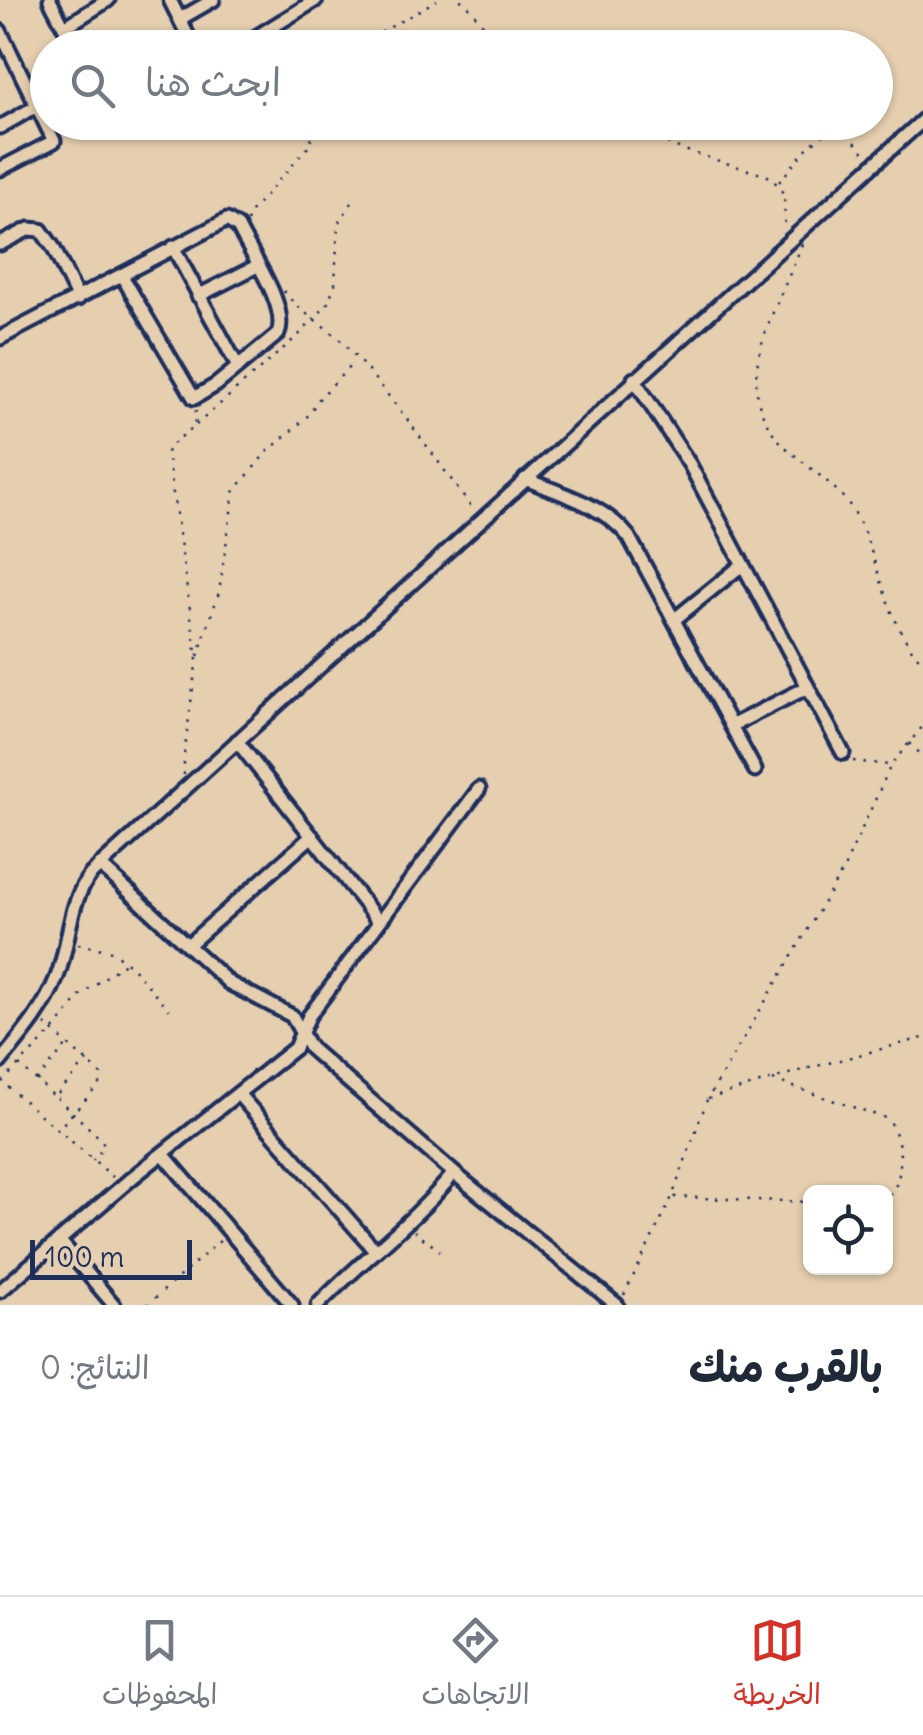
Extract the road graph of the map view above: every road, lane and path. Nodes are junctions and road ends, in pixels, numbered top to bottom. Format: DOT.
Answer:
graph roads {
  1 [pos="50,0"];
  2 [pos="108,0"];
  3 [pos="170,0"];
  4 [pos="213,0"];
  5 [pos="316,0"];
  6 [pos="437,0"];
  7 [pos="460,0"];
  8 [pos="180,20"];
  9 [pos="64,27"];
  10 [pos="66,30"];
  11 [pos="182,30"];
  12 [pos="267,30"];
  13 [pos="385,30"];
  14 [pos="488,30"];
  15 [pos="0,31"];
  16 [pos="5,53"];
  17 [pos="30,98"];
  18 [pos="30,110"];
  19 [pos="923,120"];
  20 [pos="0,126"];
  21 [pos="918,129"];
  22 [pos="53,140"];
  23 [pos="311,140"];
  24 [pos="660,140"];
  25 [pos="817,140"];
  26 [pos="853,140"];
  27 [pos="874,164"];
  28 [pos="0,169"];
  29 [pos="778,184"];
  30 [pos="809,222"];
  31 [pos="248,224"];
  32 [pos="786,243"];
  33 [pos="0,244"];
  34 [pos="173,247"];
  35 [pos="257,266"];
  36 [pos="122,276"];
  37 [pos="279,284"];
  38 [pos="198,296"];
  39 [pos="78,299"];
  40 [pos="0,338"];
  41 [pos="357,360"];
  42 [pos="238,367"];
  43 [pos="634,378"];
  44 [pos="194,398"];
  45 [pos="525,478"];
  46 [pos="480,520"];
  47 [pos="742,564"];
  48 [pos="675,619"];
  49 [pos="197,658"];
  50 [pos="923,662"];
  51 [pos="808,686"];
  52 [pos="731,726"];
  53 [pos="923,726"];
  54 [pos="237,742"];
  55 [pos="908,742"];
  56 [pos="843,753"];
  57 [pos="923,758"];
  58 [pos="891,765"];
  59 [pos="754,770"];
  60 [pos="186,788"];
  61 [pos="479,788"];
  62 [pos="312,836"];
  63 [pos="100,865"];
  64 [pos="379,922"];
  65 [pos="66,942"];
  66 [pos="188,945"];
  67 [pos="126,962"];
  68 [pos="170,1010"];
  69 [pos="36,1016"];
  70 [pos="52,1031"];
  71 [pos="301,1034"];
  72 [pos="923,1038"];
  73 [pos="68,1044"];
  74 [pos="88,1060"];
  75 [pos="0,1062"];
  76 [pos="19,1066"];
  77 [pos="771,1078"];
  78 [pos="1,1081"];
  79 [pos="37,1082"];
  80 [pos="239,1095"];
  81 [pos="56,1097"];
  82 [pos="707,1100"];
  83 [pos="73,1112"];
  84 [pos="58,1129"];
  85 [pos="164,1154"];
  86 [pos="94,1160"];
  87 [pos="454,1174"];
  88 [pos="123,1186"];
  89 [pos="893,1192"];
  90 [pos="672,1197"];
  91 [pos="803,1202"];
  92 [pos="405,1224"];
  93 [pos="229,1234"];
  94 [pos="59,1240"];
  95 [pos="375,1250"];
  96 [pos="440,1251"];
  97 [pos="0,1290"];
  98 [pos="114,1305"];
  99 [pos="147,1305"];
  100 [pos="292,1305"];
  101 [pos="318,1305"];
  102 [pos="618,1305"];
  1 -- 9 [label="street"];
  2 -- 9 [label="street"];
  3 -- 8 [label="street"];
  4 -- 8 [label="street"];
  5 -- 12 [label="street"];
  6 -- 13 [label="path"];
  7 -- 14 [label="path"];
  8 -- 11 [label="street"];
  9 -- 10 [label="street"];
  15 -- 16 [label="street"];
  16 -- 17 [label="street"];
  18 -- 20 [label="street"];
  19 -- 21 [label="street"];
  21 -- 27 [label="street"];
  22 -- 28 [label="street"];
  23 -- 31 [label="path"];
  24 -- 29 [label="path"];
  25 -- 29 [label="path"];
  26 -- 27 [label="path"];
  27 -- 30 [label="street"];
  29 -- 32 [label="path"];
  30 -- 32 [label="street"];
  30 -- 50 [label="path"];
  32 -- 43 [label="street"];
  33 -- 39 [label="street"];
  34 -- 35 [label="street"];
  34 -- 36 [label="street"];
  34 -- 38 [label="street"];
  35 -- 38 [label="street"];
  35 -- 42 [label="street"];
  36 -- 39 [label="street"];
  36 -- 44 [label="street"];
  37 -- 41 [label="path"];
  38 -- 42 [label="street"];
  39 -- 40 [label="street"];
  41 -- 46 [label="path"];
  41 -- 49 [label="path"];
  42 -- 44 [label="street"];
  43 -- 45 [label="street"];
  43 -- 47 [label="street"];
  44 -- 49 [label="path"];
  45 -- 46 [label="street"];
  45 -- 48 [label="street"];
  46 -- 54 [label="street"];
  47 -- 48 [label="street"];
  47 -- 51 [label="street"];
  48 -- 52 [label="street"];
  49 -- 60 [label="path"];
  51 -- 52 [label="street"];
  51 -- 56 [label="street"];
  52 -- 59 [label="street"];
  53 -- 55 [label="path"];
  54 -- 60 [label="street"];
  54 -- 62 [label="street"];
  55 -- 57 [label="path"];
  55 -- 58 [label="path"];
  56 -- 58 [label="path"];
  58 -- 82 [label="path"];
  60 -- 63 [label="street"];
  61 -- 64 [label="street"];
  62 -- 64 [label="street"];
  62 -- 66 [label="street"];
  63 -- 65 [label="street"];
  63 -- 66 [label="street"];
  64 -- 71 [label="street"];
  65 -- 67 [label="path"];
  65 -- 69 [label="street"];
  66 -- 71 [label="street"];
  67 -- 68 [label="path"];
  67 -- 70 [label="path"];
  69 -- 70 [label="path"];
  69 -- 75 [label="street"];
  70 -- 73 [label="path"];
  70 -- 76 [label="path"];
  71 -- 80 [label="street"];
  71 -- 87 [label="street"];
  72 -- 77 [label="path"];
  73 -- 74 [label="path"];
  73 -- 79 [label="path"];
  74 -- 81 [label="path"];
  74 -- 83 [label="path"];
  76 -- 78 [label="path"];
  76 -- 79 [label="path"];
  77 -- 82 [label="path"];
  77 -- 89 [label="path"];
  78 -- 84 [label="path"];
  79 -- 81 [label="path"];
  80 -- 85 [label="street"];
  80 -- 95 [label="street"];
  81 -- 83 [label="path"];
  82 -- 90 [label="path"];
  83 -- 84 [label="path"];
  83 -- 86 [label="path"];
  84 -- 86 [label="path"];
  85 -- 88 [label="street"];
  85 -- 93 [label="street"];
  86 -- 88 [label="path"];
  87 -- 92 [label="street"];
  87 -- 102 [label="street"];
  88 -- 94 [label="street"];
  90 -- 91 [label="path"];
  90 -- 102 [label="path"];
  92 -- 95 [label="street"];
  92 -- 96 [label="path"];
  93 -- 99 [label="path"];
  93 -- 100 [label="street"];
  94 -- 97 [label="street"];
  94 -- 98 [label="street"];
  95 -- 101 [label="street"];
}
